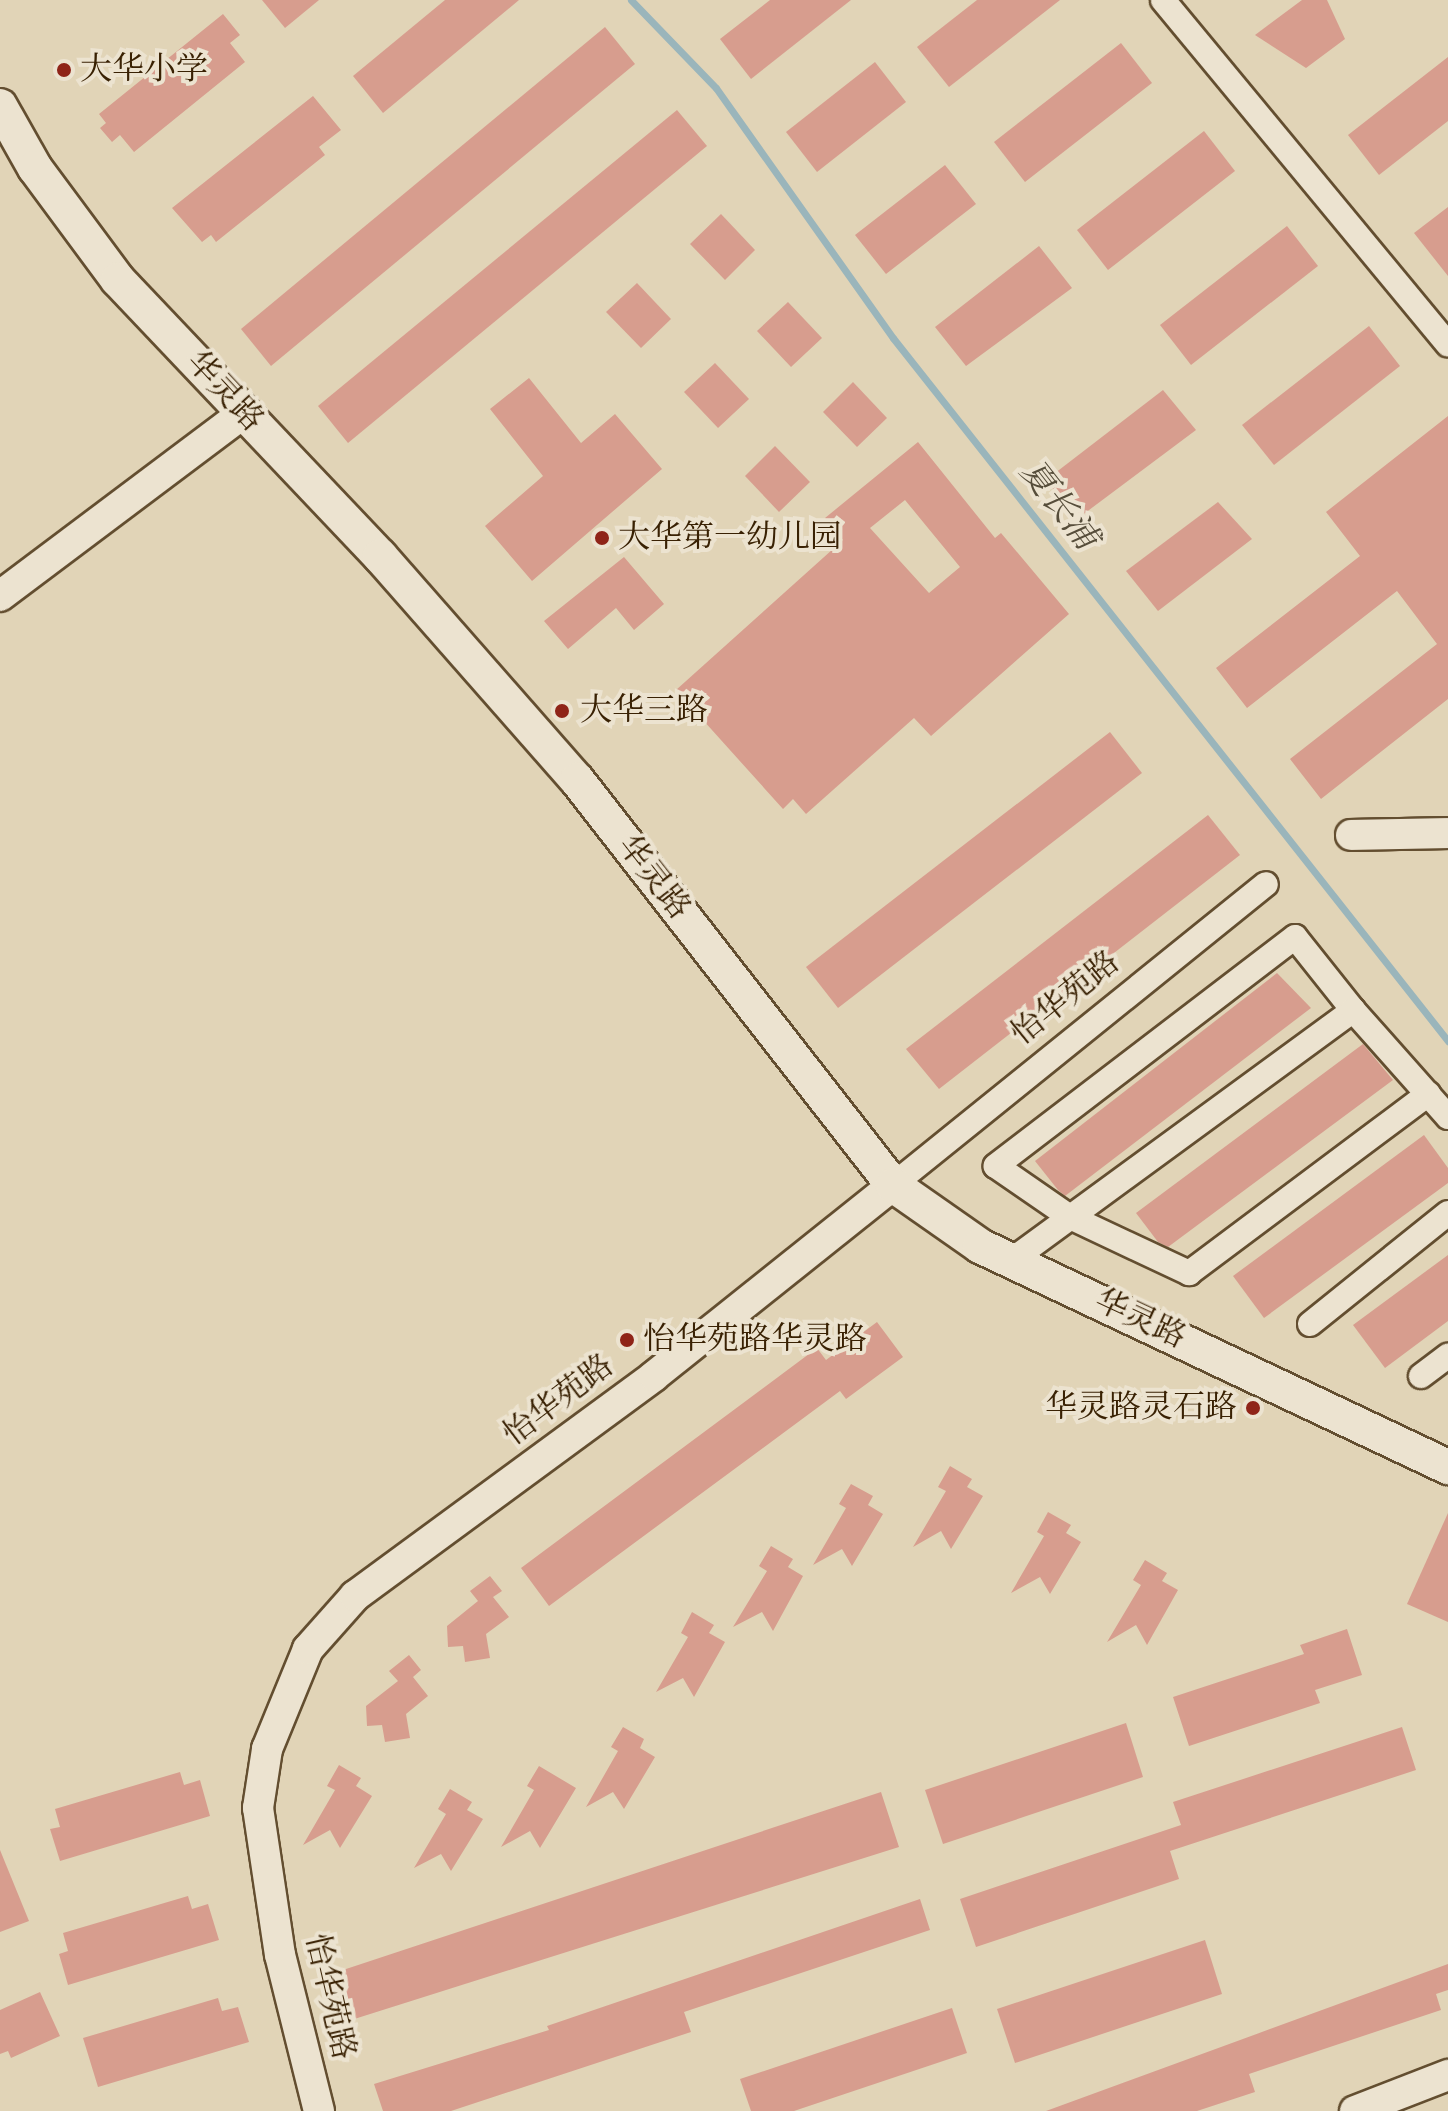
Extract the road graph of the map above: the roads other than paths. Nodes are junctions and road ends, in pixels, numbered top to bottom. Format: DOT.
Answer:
graph roads {
  1 [pos="1163,0"];
  2 [pos="0,106"];
  3 [pos="1448,345"];
  4 [pos="244,413"];
  5 [pos="0,596"];
  6 [pos="1448,833"];
  7 [pos="1351,835"];
  8 [pos="1266,884"];
  9 [pos="1353,1010"];
  10 [pos="1428,1094"];
  11 [pos="1448,1117"];
  12 [pos="893,1185"];
  13 [pos="1448,1213"];
  14 [pos="1070,1217"];
  15 [pos="1012,1260"];
  16 [pos="1310,1324"];
  17 [pos="1448,1356"];
  18 [pos="1421,1376"];
  19 [pos="1448,1467"];
  20 [pos="1448,2075"];
  21 [pos="319,2111"];
  22 [pos="1355,2111"];
  1 -- 3 [label="street"];
  2 -- 4 [label="main road, 华灵路"];
  4 -- 5 [label="street"];
  4 -- 12 [label="main road, 华灵路"];
  6 -- 7 [label="street"];
  8 -- 12 [label="street, 怡华苑路"];
  9 -- 10 [label="street"];
  9 -- 14 [label="street"];
  9 -- 14 [label="street"];
  10 -- 11 [label="street"];
  10 -- 14 [label="street"];
  12 -- 15 [label="main road, 华灵路"];
  12 -- 21 [label="street, 怡华苑路"];
  13 -- 16 [label="street"];
  14 -- 15 [label="street"];
  15 -- 19 [label="main road, 华灵路"];
  17 -- 18 [label="street"];
  20 -- 22 [label="street"];
}
